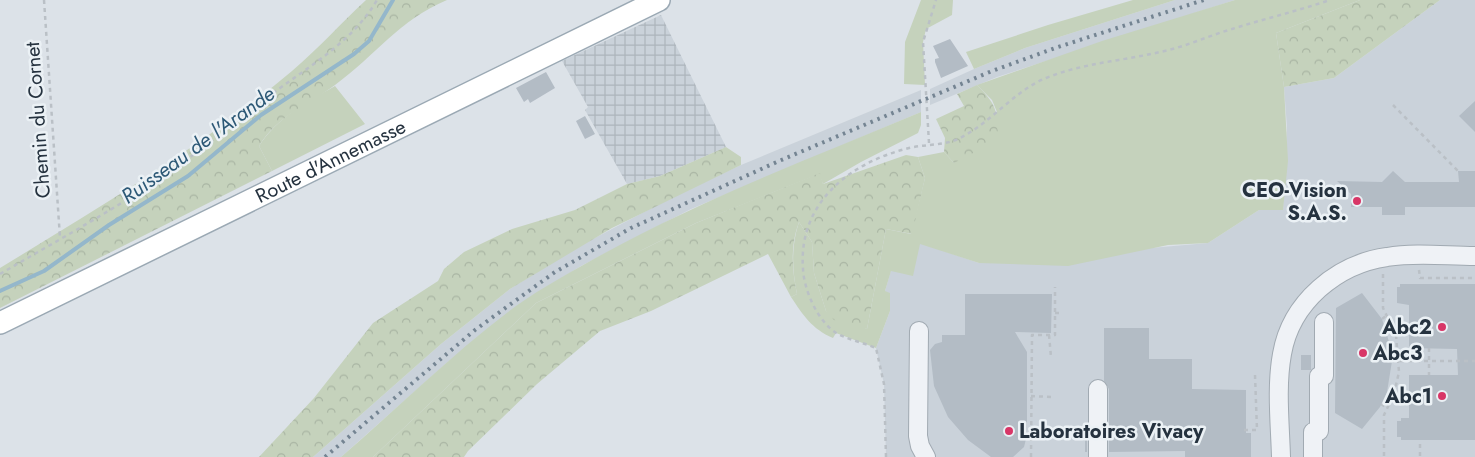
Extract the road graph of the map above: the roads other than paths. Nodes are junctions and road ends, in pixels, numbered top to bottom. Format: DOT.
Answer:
graph roads {
  1 [pos="659,0"];
  2 [pos="1475,256"];
  3 [pos="1324,322"];
  4 [pos="0,323"];
  5 [pos="919,331"];
  6 [pos="1098,389"];
  7 [pos="926,457"];
  8 [pos="1098,457"];
  9 [pos="1281,457"];
  10 [pos="1313,457"];
  1 -- 4 [label="main road, Route d'Annemasse"];
  2 -- 9 [label="street"];
  3 -- 10 [label="street"];
  5 -- 7 [label="street"];
  6 -- 8 [label="street"];
}
